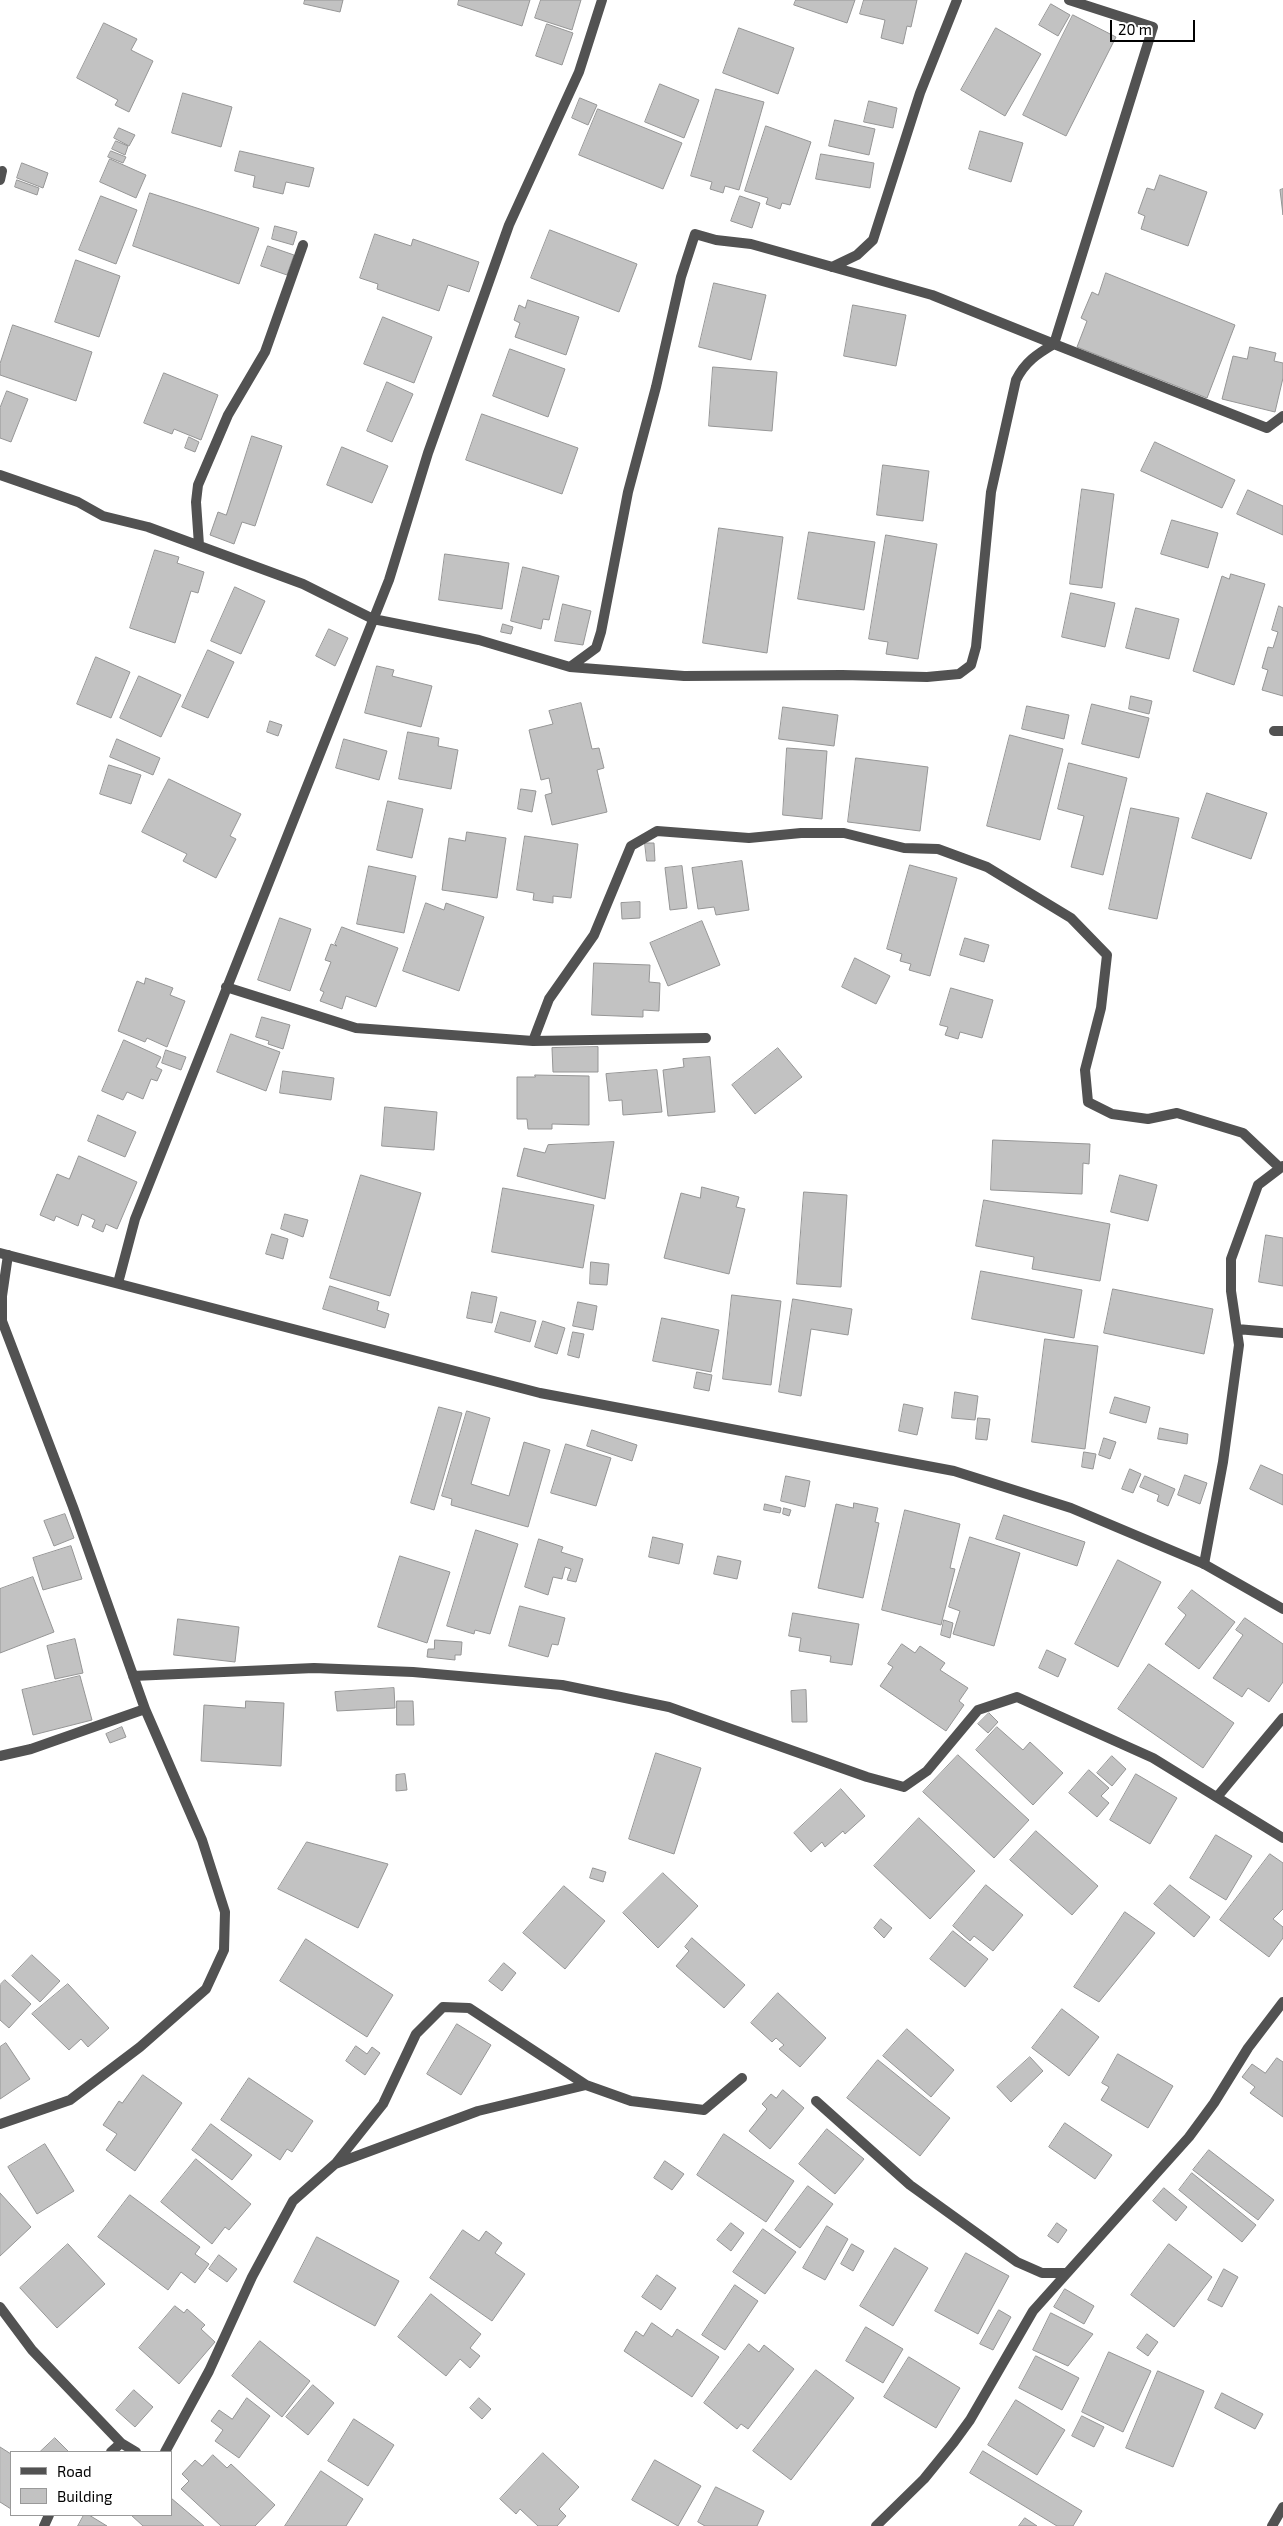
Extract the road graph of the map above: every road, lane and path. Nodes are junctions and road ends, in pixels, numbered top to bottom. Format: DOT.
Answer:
graph roads {
  1 [pos="602,0"];
  2 [pos="957,0"];
  3 [pos="1069,0"];
  4 [pos="303,245"];
  5 [pos="832,267"];
  6 [pos="1054,344"];
  7 [pos="1283,416"];
  8 [pos="0,475"];
  9 [pos="199,545"];
  10 [pos="373,619"];
  11 [pos="570,667"];
  12 [pos="226,987"];
  13 [pos="706,1038"];
  14 [pos="533,1041"];
  15 [pos="1281,1166"];
  16 [pos="4,1254"];
  17 [pos="118,1283"];
  18 [pos="1237,1329"];
  19 [pos="1283,1333"];
  20 [pos="1204,1564"];
  21 [pos="1283,1609"];
  22 [pos="133,1676"];
  23 [pos="145,1709"];
  24 [pos="1283,1718"];
  25 [pos="0,1756"];
  26 [pos="1217,1797"];
  27 [pos="1283,1838"];
  28 [pos="1283,2002"];
  29 [pos="742,2078"];
  30 [pos="586,2085"];
  31 [pos="816,2101"];
  32 [pos="0,2124"];
  33 [pos="336,2164"];
  34 [pos="1066,2273"];
  35 [pos="0,2307"];
  36 [pos="121,2443"];
  37 [pos="112,2451"];
  38 [pos="134,2451"];
  39 [pos="166,2451"];
  40 [pos="1283,2507"];
  41 [pos="876,2526"];
  42 [pos="1272,2526"];
  1 -- 10 [label="street"];
  2 -- 5 [label="street"];
  3 -- 6 [label="street"];
  4 -- 9 [label="street"];
  5 -- 6 [label="street"];
  5 -- 11 [label="street"];
  6 -- 7 [label="street"];
  6 -- 11 [label="street"];
  8 -- 9 [label="street"];
  9 -- 10 [label="street"];
  10 -- 11 [label="street"];
  10 -- 12 [label="street"];
  12 -- 14 [label="street"];
  12 -- 17 [label="street"];
  13 -- 14 [label="street"];
  14 -- 15 [label="street"];
  15 -- 18 [label="street"];
  16 -- 17 [label="street"];
  16 -- 22 [label="street"];
  17 -- 20 [label="street"];
  18 -- 19 [label="street"];
  18 -- 20 [label="street"];
  20 -- 21 [label="street"];
  22 -- 23 [label="street"];
  22 -- 26 [label="street"];
  23 -- 25 [label="street"];
  23 -- 32 [label="street"];
  24 -- 26 [label="street"];
  26 -- 27 [label="street"];
  28 -- 34 [label="street"];
  29 -- 30 [label="street"];
  30 -- 33 [label="street"];
  30 -- 33 [label="street"];
  31 -- 34 [label="street"];
  33 -- 39 [label="street"];
  34 -- 41 [label="street"];
  35 -- 36 [label="street"];
  36 -- 37 [label="street"];
  36 -- 38 [label="street"];
  40 -- 42 [label="street"];
}
